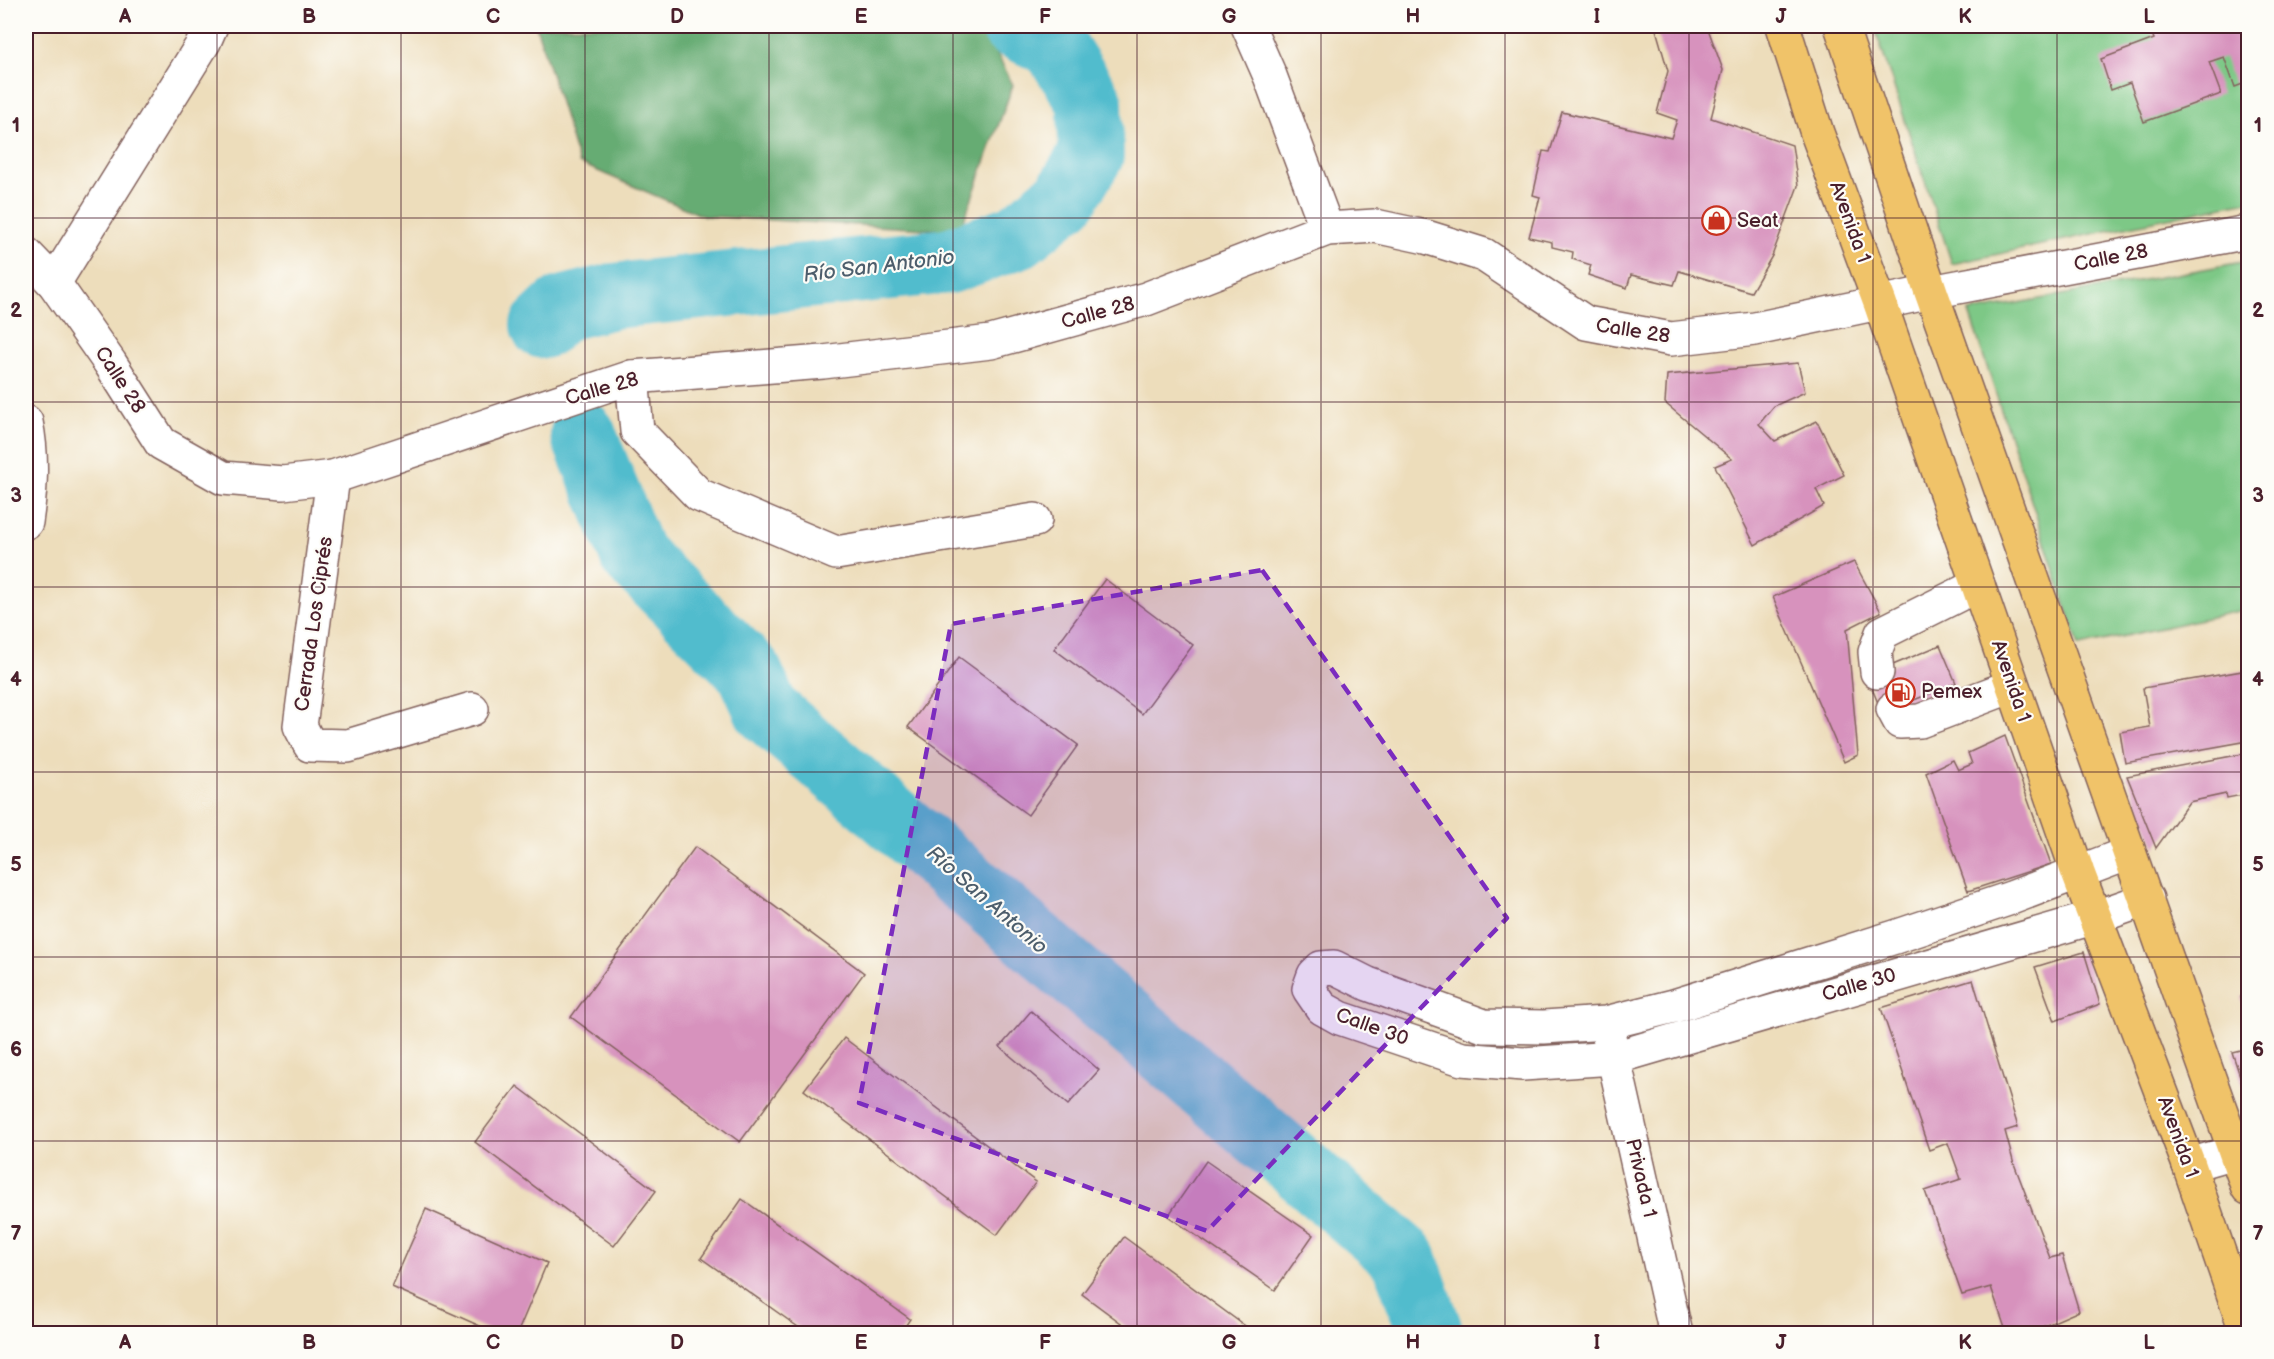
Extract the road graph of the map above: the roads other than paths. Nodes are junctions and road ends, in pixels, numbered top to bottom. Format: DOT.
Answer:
graph roads {
  1 [pos="211,26"];
  2 [pos="1248,26"];
  3 [pos="1783,26"];
  4 [pos="1841,26"];
  5 [pos="1327,229"];
  6 [pos="2248,232"];
  7 [pos="26,254"];
  8 [pos="54,283"];
  9 [pos="1931,292"];
  10 [pos="1880,303"];
  11 [pos="632,377"];
  12 [pos="26,422"];
  13 [pos="333,477"];
  14 [pos="1035,520"];
  15 [pos="26,522"];
  16 [pos="1977,585"];
  17 [pos="1877,672"];
  18 [pos="2012,686"];
  19 [pos="472,709"];
  20 [pos="1893,709"];
  21 [pos="2129,853"];
  22 [pos="2078,873"];
  23 [pos="2147,899"];
  24 [pos="2096,917"];
  25 [pos="1606,1023"];
  26 [pos="1614,1058"];
  27 [pos="2242,1150"];
  28 [pos="2189,1165"];
  29 [pos="2248,1188"];
  30 [pos="1676,1334"];
  31 [pos="2247,1334"];
  1 -- 8 [label="street"];
  2 -- 5 [label="street"];
  3 -- 10 [label="main road, Avenida 1"];
  4 -- 9 [label="main road"];
  5 -- 10 [label="street, Calle 28"];
  5 -- 11 [label="street, Calle 28"];
  6 -- 9 [label="street, Calle 28"];
  7 -- 8 [label="street, Calle 28"];
  8 -- 13 [label="street, Calle 28"];
  9 -- 10 [label="street, Calle 28"];
  9 -- 21 [label="main road"];
  10 -- 16 [label="main road, Avenida 1"];
  11 -- 13 [label="street, Calle 28"];
  11 -- 14 [label="street"];
  12 -- 15 [label="street"];
  13 -- 19 [label="street, Cerrada Los Ciprés"];
  16 -- 17 [label="street"];
  16 -- 18 [label="main road, Avenida 1"];
  18 -- 20 [label="street"];
  18 -- 22 [label="main road, Avenida 1"];
  21 -- 22 [label="street, Calle 30"];
  21 -- 23 [label="main road"];
  22 -- 24 [label="main road, Avenida 1"];
  22 -- 25 [label="street, Calle 30"];
  23 -- 24 [label="street, Calle 30"];
  23 -- 27 [label="main road"];
  24 -- 26 [label="street, Calle 30"];
  24 -- 28 [label="main road, Avenida 1"];
  25 -- 26 [label="street, Privada 1"];
  25 -- 26 [label="street, Calle 30"];
  26 -- 30 [label="street, Privada 1"];
  27 -- 28 [label="street"];
  27 -- 29 [label="main road"];
  28 -- 31 [label="main road, Avenida 1"];
}
